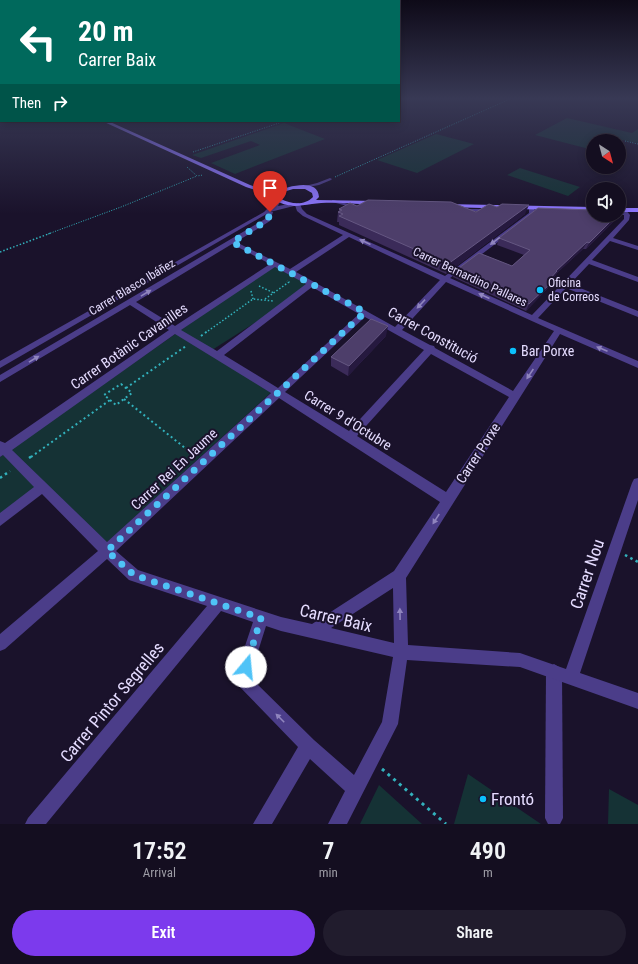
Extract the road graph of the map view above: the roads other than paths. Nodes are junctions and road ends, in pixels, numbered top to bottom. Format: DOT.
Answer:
graph roads {
  1 [pos="140,137"];
  2 [pos="241,183"];
  3 [pos="292,186"];
  4 [pos="303,187"];
  5 [pos="315,192"];
  6 [pos="277,197"];
  7 [pos="333,201"];
  8 [pos="311,202"];
  9 [pos="349,202"];
  10 [pos="296,205"];
  11 [pos="438,205"];
  12 [pos="383,206"];
  13 [pos="445,209"];
  14 [pos="532,209"];
  15 [pos="586,209"];
  16 [pos="638,210"];
  17 [pos="268,212"];
  18 [pos="626,212"];
  19 [pos="586,213"];
  20 [pos="624,222"];
  21 [pos="348,235"];
  22 [pos="609,239"];
  23 [pos="232,242"];
  24 [pos="638,248"];
  25 [pos="588,261"];
  26 [pos="275,264"];
  27 [pos="291,272"];
  28 [pos="445,279"];
  29 [pos="638,280"];
  30 [pos="311,284"];
  31 [pos="565,285"];
  32 [pos="130,302"];
  33 [pos="365,312"];
  34 [pos="638,314"];
  35 [pos="534,319"];
  36 [pos="175,330"];
  37 [pos="397,330"];
  38 [pos="559,330"];
  39 [pos="431,348"];
  40 [pos="217,356"];
  41 [pos="0,365"];
  42 [pos="638,365"];
  43 [pos="0,379"];
  44 [pos="279,393"];
  45 [pos="515,396"];
  46 [pos="350,437"];
  47 [pos="1,449"];
  48 [pos="638,483"];
  49 [pos="43,487"];
  50 [pos="448,500"];
  51 [pos="0,520"];
  52 [pos="107,551"];
  53 [pos="399,576"];
  54 [pos="218,604"];
  55 [pos="261,618"];
  56 [pos="314,631"];
  57 [pos="0,644"];
  58 [pos="401,652"];
  59 [pos="554,672"];
  60 [pos="571,677"];
  61 [pos="638,701"];
  62 [pos="308,746"];
  63 [pos="355,788"];
  64 [pos="554,818"];
  65 [pos="34,824"];
  66 [pos="262,824"];
  67 [pos="337,824"];
  1 -- 2 [label="main road"];
  2 -- 3 [label="main road"];
  2 -- 6 [label="main road"];
  3 -- 4 [label="main road"];
  3 -- 6 [label="main road"];
  4 -- 5 [label="main road"];
  4 -- 5 [label="lane"];
  5 -- 8 [label="main road"];
  5 -- 9 [label="main road"];
  6 -- 10 [label="main road"];
  6 -- 17 [label="street, Carrer Blasco Ibáñez"];
  7 -- 8 [label="main road"];
  7 -- 9 [label="main road"];
  7 -- 12 [label="lane"];
  8 -- 10 [label="main road"];
  9 -- 12 [label="main road"];
  10 -- 17 [label="street, Carrer Blasco Ibáñez"];
  10 -- 21 [label="street, Carrer Bernardino Pallares"];
  11 -- 14 [label="main road"];
  13 -- 14 [label="lane"];
  14 -- 15 [label="main road"];
  14 -- 19 [label="lane"];
  14 -- 28 [label="street, one-way"];
  16 -- 18 [label="main road"];
  17 -- 23 [label="street, Carrer Blasco Ibáñez"];
  17 -- 41 [label="street, Carrer Blasco Ibáñez"];
  20 -- 22 [label="street"];
  21 -- 27 [label="street"];
  28 -- 21 [label="street, Carrer Bernardino Pallares, one-way"];
  22 -- 24 [label="street"];
  22 -- 25 [label="street"];
  23 -- 26 [label="street, Carrer Constitució"];
  32 -- 23 [label="street, Carrer Blasco Ibáñez, one-way"];
  25 -- 29 [label="street"];
  25 -- 31 [label="street"];
  26 -- 27 [label="street, Carrer Constitució"];
  26 -- 36 [label="street, Carrer Botànic Cavanilles"];
  27 -- 30 [label="street, Carrer Constitució"];
  35 -- 28 [label="street, Carrer Bernardino Pallares, one-way"];
  28 -- 37 [label="street, one-way"];
  30 -- 33 [label="street, Carrer Constitució"];
  30 -- 40 [label="street"];
  31 -- 34 [label="street"];
  31 -- 35 [label="street"];
  32 -- 36 [label="street, Carrer 9 d'Octubre"];
  43 -- 32 [label="street, Carrer Blasco Ibáñez, one-way"];
  33 -- 37 [label="street, Carrer Constitució"];
  33 -- 44 [label="street, Carrer Rei En Jaume"];
  35 -- 38 [label="street, Carrer Bernardino Pallares"];
  36 -- 40 [label="street, Carrer 9 d'Octubre"];
  36 -- 47 [label="street, Carrer Botànic Cavanilles"];
  37 -- 39 [label="street, Carrer Constitució"];
  42 -- 38 [label="street, Carrer Bernardino Pallares, one-way"];
  38 -- 45 [label="street, Carrer Porxe, one-way"];
  39 -- 45 [label="street, Carrer Constitució"];
  39 -- 46 [label="street"];
  40 -- 44 [label="street, Carrer 9 d'Octubre"];
  44 -- 46 [label="street, Carrer 9 d'Octubre"];
  44 -- 52 [label="street, Carrer Rei En Jaume"];
  45 -- 50 [label="street, Carrer Porxe"];
  46 -- 50 [label="street, Carrer 9 d'Octubre"];
  47 -- 49 [label="street, Carrer Baix"];
  48 -- 60 [label="street, Carrer Nou"];
  49 -- 51 [label="street"];
  49 -- 52 [label="street, Carrer Baix"];
  50 -- 53 [label="street, Carrer Porxe, one-way"];
  52 -- 54 [label="street, Carrer Baix"];
  52 -- 57 [label="street, Carrer Rei En Jaume"];
  53 -- 56 [label="street, Carrer Porxe"];
  58 -- 53 [label="street, one-way"];
  54 -- 55 [label="street, Carrer Baix"];
  54 -- 65 [label="street, Carrer Pintor Segrelles"];
  55 -- 56 [label="street, Carrer Baix"];
  62 -- 55 [label="street, one-way"];
  56 -- 58 [label="street, Carrer Baix"];
  58 -- 59 [label="street, Carrer Baix"];
  58 -- 63 [label="street"];
  59 -- 60 [label="street, Carrer Baix"];
  59 -- 64 [label="street"];
  60 -- 61 [label="street, Carrer Baix"];
  62 -- 63 [label="street"];
  62 -- 66 [label="street"];
  63 -- 67 [label="street"];
}
